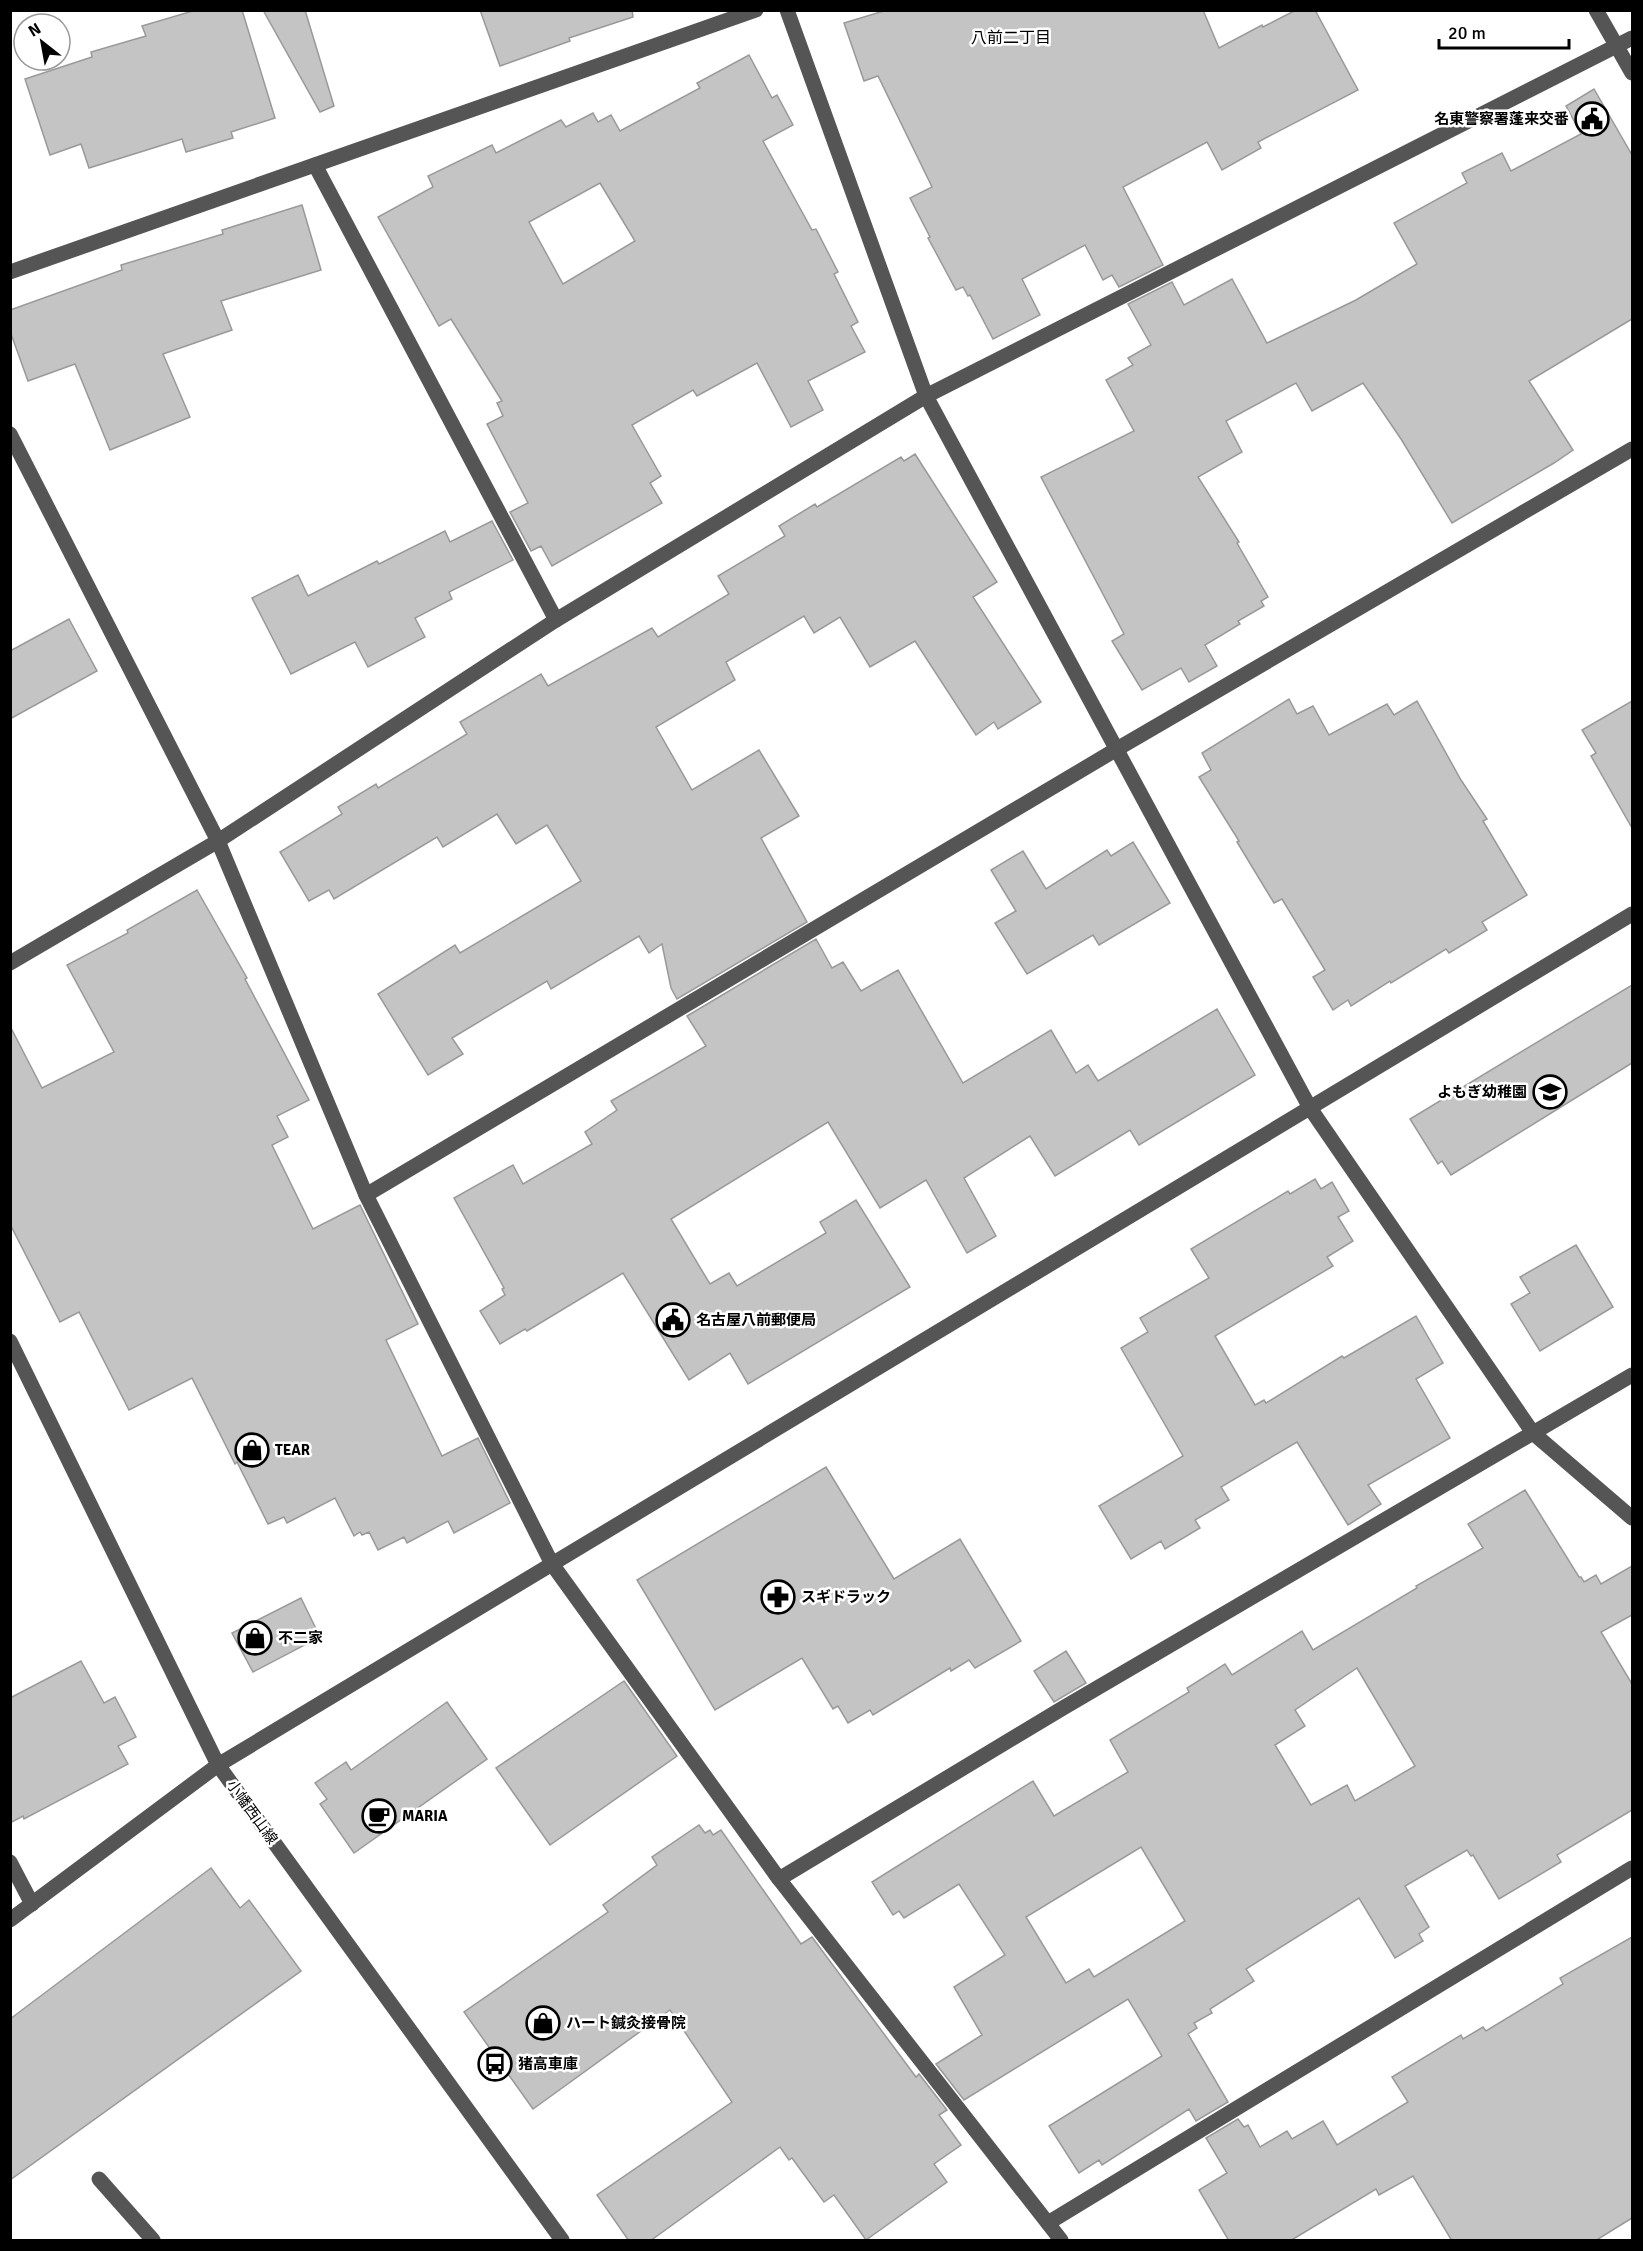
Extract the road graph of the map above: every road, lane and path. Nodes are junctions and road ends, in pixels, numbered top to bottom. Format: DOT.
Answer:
graph roads {
  1 [pos="756,10"];
  2 [pos="787,10"];
  3 [pos="1596,10"];
  4 [pos="1632,38"];
  5 [pos="1617,46"];
  6 [pos="1632,73"];
  7 [pos="315,165"];
  8 [pos="10,272"];
  9 [pos="926,396"];
  10 [pos="10,434"];
  11 [pos="1632,449"];
  12 [pos="556,620"];
  13 [pos="1117,749"];
  14 [pos="218,841"];
  15 [pos="1632,914"];
  16 [pos="10,963"];
  17 [pos="1310,1108"];
  18 [pos="366,1195"];
  19 [pos="10,1341"];
  20 [pos="1632,1375"];
  21 [pos="1533,1433"];
  22 [pos="1632,1518"];
  23 [pos="552,1564"];
  24 [pos="218,1765"];
  25 [pos="10,1862"];
  26 [pos="1632,1868"];
  27 [pos="779,1879"];
  28 [pos="32,1904"];
  29 [pos="10,1920"];
  30 [pos="99,2179"];
  31 [pos="1048,2223"];
  32 [pos="153,2241"];
  33 [pos="562,2241"];
  34 [pos="1061,2241"];
  1 -- 7 [label="street"];
  2 -- 9 [label="street"];
  3 -- 5 [label="street"];
  4 -- 5 [label="street"];
  5 -- 6 [label="street"];
  5 -- 9 [label="street"];
  7 -- 8 [label="street"];
  7 -- 12 [label="street"];
  9 -- 12 [label="street"];
  9 -- 13 [label="street"];
  10 -- 14 [label="street"];
  11 -- 13 [label="street"];
  12 -- 14 [label="street"];
  13 -- 17 [label="street"];
  13 -- 18 [label="street"];
  14 -- 16 [label="street"];
  14 -- 18 [label="street"];
  15 -- 17 [label="street"];
  17 -- 21 [label="street"];
  17 -- 23 [label="street"];
  18 -- 23 [label="street"];
  19 -- 24 [label="street, 小幡西山線"];
  20 -- 21 [label="street"];
  21 -- 22 [label="street"];
  21 -- 27 [label="street"];
  23 -- 24 [label="street"];
  23 -- 27 [label="street"];
  24 -- 28 [label="street"];
  24 -- 33 [label="street, 小幡西山線"];
  25 -- 28 [label="street"];
  26 -- 31 [label="street"];
  27 -- 31 [label="street"];
  28 -- 29 [label="street"];
  30 -- 32 [label="street"];
  31 -- 34 [label="street"];
}
